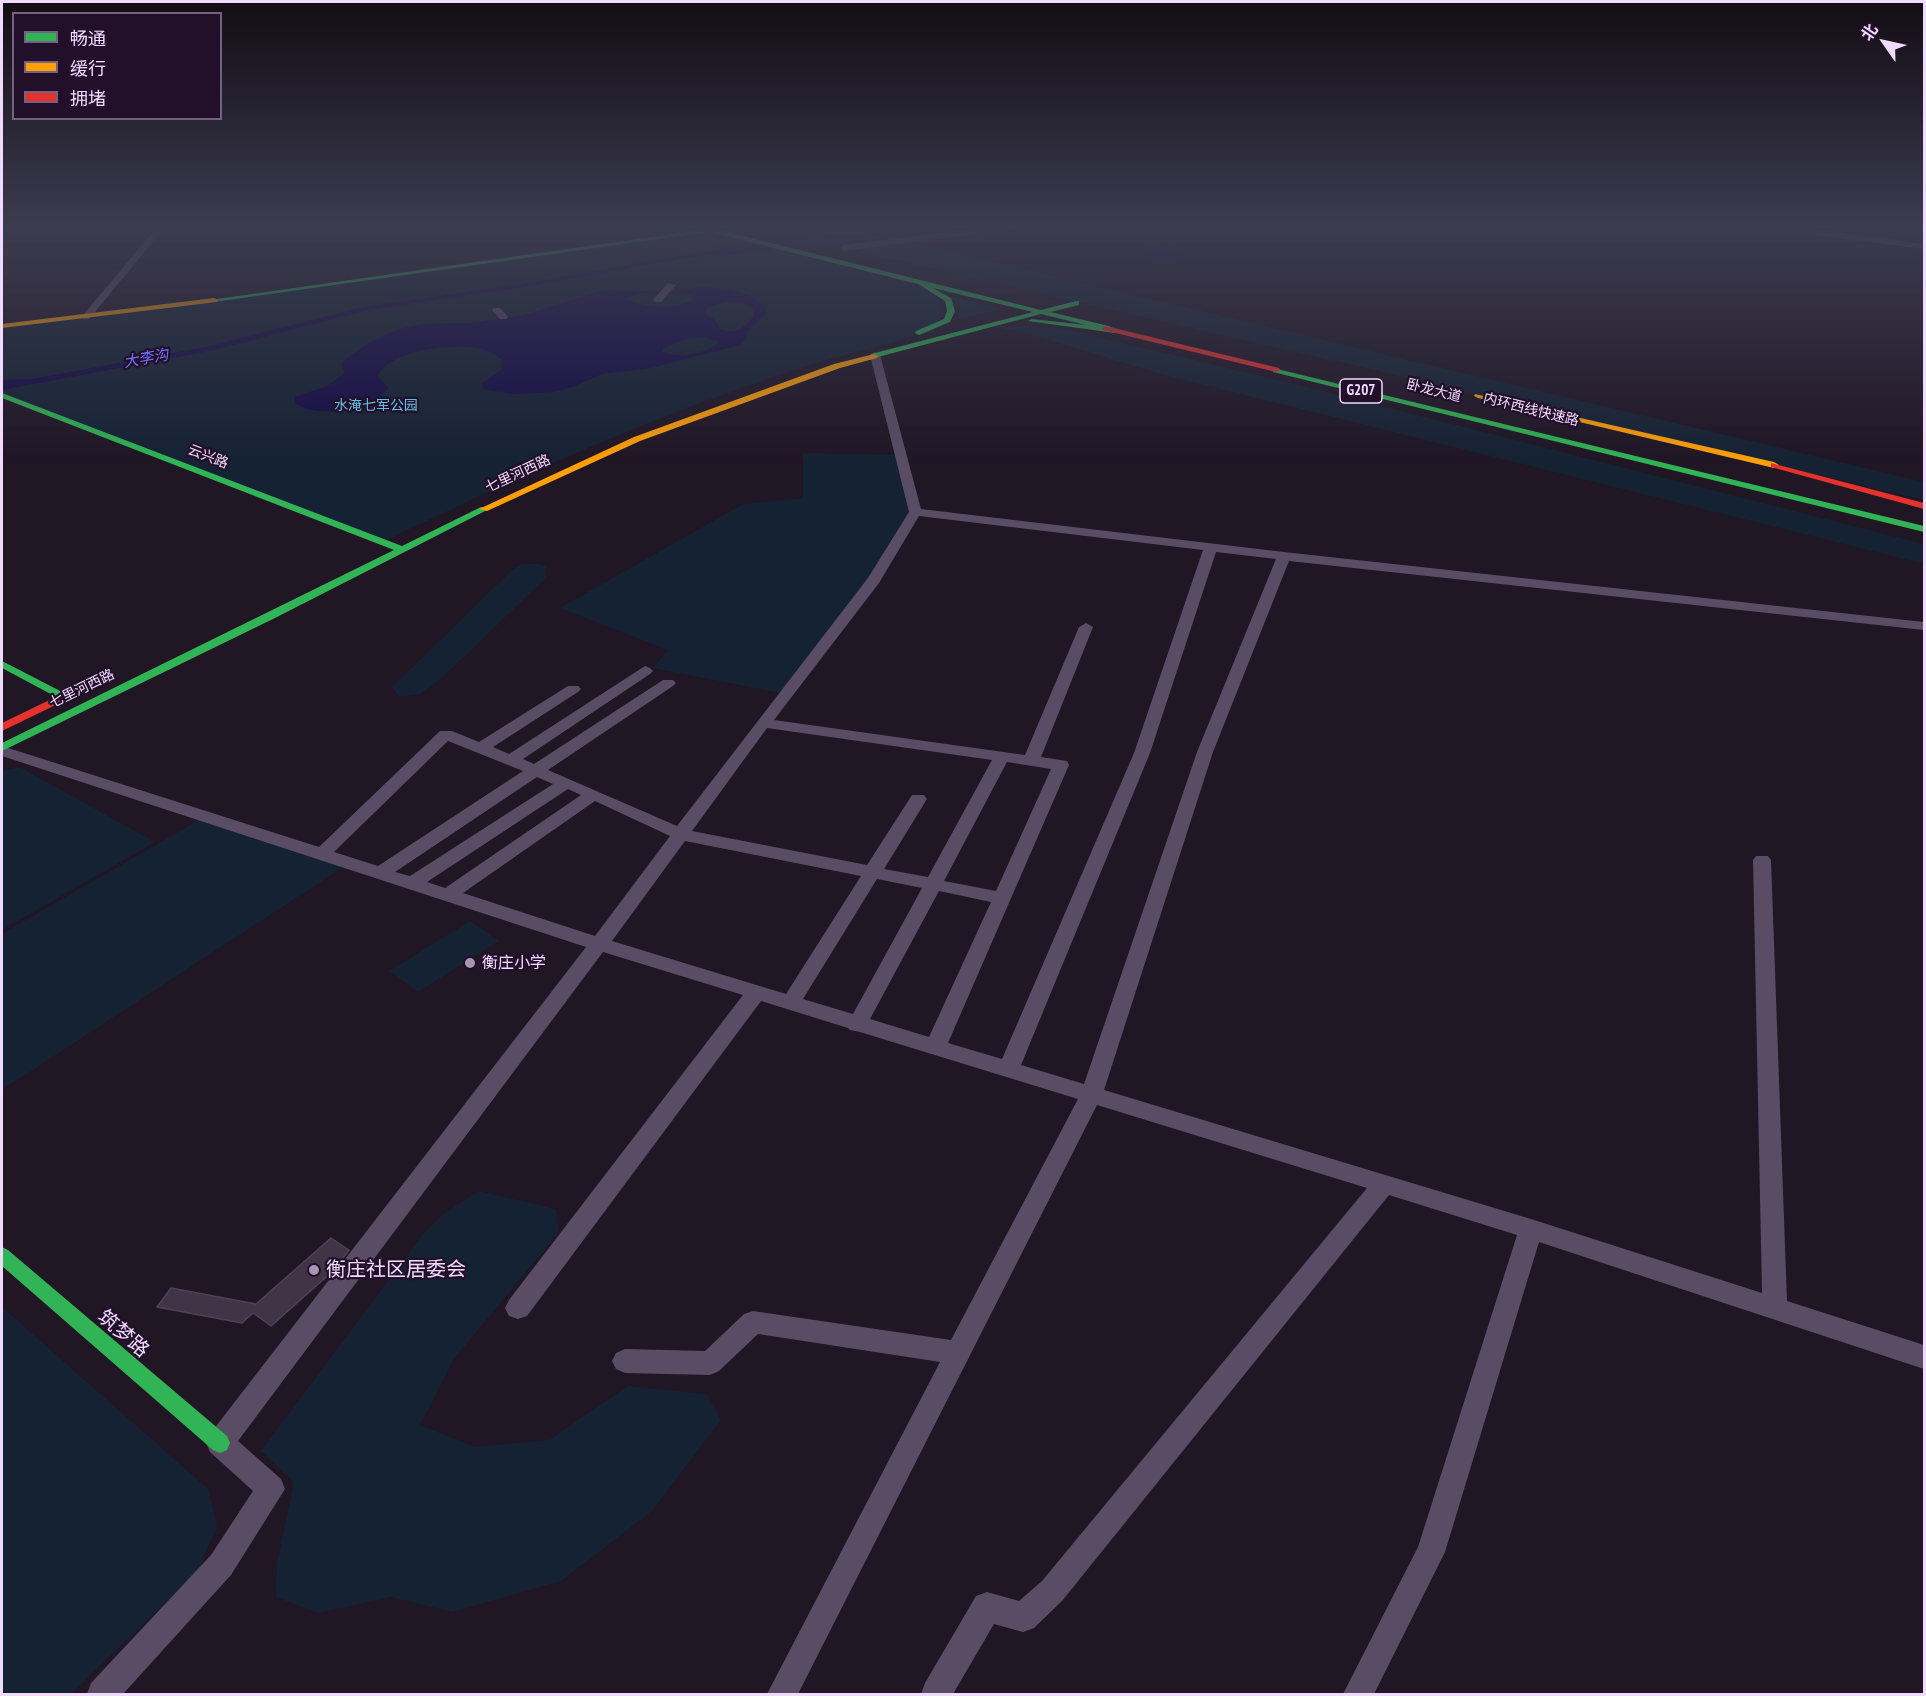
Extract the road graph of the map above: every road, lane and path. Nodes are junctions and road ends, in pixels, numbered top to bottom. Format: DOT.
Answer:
graph roads {
  1 [pos="96,305"];
  2 [pos="110,305"];
  3 [pos="171,305"];
  4 [pos="949,305"];
  5 [pos="1010,305"];
  6 [pos="1029,305"];
  7 [pos="1032,305"];
  8 [pos="1057,305"];
  9 [pos="1081,305"];
  10 [pos="1022,308"];
  11 [pos="1040,313"];
  12 [pos="102,315"];
  13 [pos="86,317"];
  14 [pos="2,326"];
  15 [pos="961,332"];
  16 [pos="1121,332"];
  17 [pos="918,333"];
  18 [pos="1242,348"];
  19 [pos="1264,352"];
  20 [pos="875,355"];
  21 [pos="1297,370"];
  22 [pos="2,395"];
  23 [pos="2,409"];
  24 [pos="71,437"];
  25 [pos="553,462"];
  26 [pos="1924,506"];
  27 [pos="915,512"];
  28 [pos="1924,514"];
  29 [pos="1924,522"];
  30 [pos="1924,530"];
  31 [pos="402,533"];
  32 [pos="383,542"];
  33 [pos="1211,546"];
  34 [pos="402,550"];
  35 [pos="1284,556"];
  36 [pos="382,560"];
  37 [pos="1924,626"];
  38 [pos="1086,627"];
  39 [pos="2,664"];
  40 [pos="645,671"];
  41 [pos="668,683"];
  42 [pos="573,689"];
  43 [pos="763,723"];
  44 [pos="2,727"];
  45 [pos="480,748"];
  46 [pos="2,749"];
  47 [pos="1002,757"];
  48 [pos="510,760"];
  49 [pos="1031,761"];
  50 [pos="537,771"];
  51 [pos="566,783"];
  52 [pos="594,794"];
  53 [pos="918,799"];
  54 [pos="680,834"];
  55 [pos="321,855"];
  56 [pos="1762,860"];
  57 [pos="872,872"];
  58 [pos="379,874"];
  59 [pos="411,884"];
  60 [pos="933,884"];
  61 [pos="446,896"];
  62 [pos="1002,898"];
  63 [pos="599,944"];
  64 [pos="756,993"];
  65 [pos="790,1004"];
  66 [pos="857,1024"];
  67 [pos="935,1048"];
  68 [pos="1008,1070"];
  69 [pos="1091,1095"];
  70 [pos="1384,1185"];
  71 [pos="1531,1229"];
  72 [pos="2,1255"];
  73 [pos="518,1308"];
  74 [pos="1774,1308"];
  75 [pos="958,1353"];
  76 [pos="1924,1357"];
  77 [pos="625,1361"];
  78 [pos="220,1443"];
  79 [pos="102,1695"];
  80 [pos="782,1695"];
  81 [pos="936,1695"];
  82 [pos="1358,1695"];
  1 -- 13 [label="street"];
  2 -- 12 [label="street"];
  3 -- 12 [label="main road"];
  4 -- 17 [label="main road"];
  5 -- 10 [label="main road, 卧龙大道 / G207"];
  6 -- 21 [label="main road, 内环西线快速路"];
  7 -- 10 [label="main road, 七里河西路"];
  8 -- 18 [label="main road, 内环西线快速路"];
  9 -- 11 [label="main road, 七里河西路"];
  10 -- 11 [label="main road, 卧龙大道 / G207"];
  10 -- 17 [label="main road, 七里河西路"];
  11 -- 15 [label="main road, 七里河西路"];
  11 -- 16 [label="main road, 卧龙大道 / G207"];
  12 -- 13 [label="main road"];
  13 -- 14 [label="main road"];
  15 -- 16 [label="main road"];
  15 -- 20 [label="main road, 七里河西路"];
  16 -- 30 [label="main road, 卧龙大道 / G207"];
  17 -- 25 [label="main road, 七里河西路"];
  18 -- 19 [label="main road"];
  18 -- 28 [label="main road, 内环西线快速路"];
  20 -- 27 [label="street"];
  20 -- 34 [label="main road, 七里河西路"];
  21 -- 29 [label="main road, 内环西线快速路"];
  21 -- 30 [label="main road"];
  22 -- 32 [label="main road, 云兴路"];
  23 -- 24 [label="main road"];
  26 -- 26 [label="main road, 卧龙大道"];
  27 -- 33 [label="street"];
  27 -- 43 [label="street"];
  31 -- 32 [label="main road"];
  32 -- 34 [label="main road, 云兴路"];
  32 -- 36 [label="main road"];
  33 -- 35 [label="street"];
  33 -- 68 [label="street"];
  34 -- 36 [label="main road, 七里河西路"];
  35 -- 37 [label="street"];
  35 -- 69 [label="street"];
  36 -- 46 [label="main road, 七里河西路"];
  38 -- 49 [label="street"];
  39 -- 44 [label="main road, 七里河西路"];
  40 -- 48 [label="street"];
  41 -- 50 [label="street"];
  42 -- 45 [label="street"];
  43 -- 47 [label="street"];
  43 -- 54 [label="street"];
  45 -- 48 [label="street"];
  45 -- 55 [label="street"];
  46 -- 55 [label="street"];
  47 -- 49 [label="street"];
  47 -- 60 [label="street"];
  48 -- 50 [label="street"];
  49 -- 62 [label="street"];
  50 -- 51 [label="street"];
  50 -- 58 [label="street"];
  51 -- 52 [label="street"];
  51 -- 59 [label="street"];
  52 -- 54 [label="street"];
  52 -- 61 [label="street"];
  53 -- 57 [label="street"];
  54 -- 57 [label="street"];
  54 -- 63 [label="street"];
  55 -- 58 [label="street"];
  56 -- 74 [label="street"];
  57 -- 60 [label="street"];
  57 -- 65 [label="street"];
  58 -- 59 [label="street"];
  59 -- 61 [label="street"];
  60 -- 62 [label="street"];
  60 -- 66 [label="street"];
  61 -- 63 [label="street"];
  62 -- 67 [label="street"];
  63 -- 64 [label="street"];
  63 -- 78 [label="street"];
  64 -- 65 [label="street"];
  64 -- 73 [label="street"];
  65 -- 66 [label="street"];
  66 -- 67 [label="street"];
  67 -- 68 [label="street"];
  68 -- 69 [label="street"];
  69 -- 70 [label="street"];
  69 -- 75 [label="street"];
  70 -- 71 [label="street"];
  70 -- 81 [label="street"];
  71 -- 74 [label="street"];
  71 -- 82 [label="street"];
  72 -- 78 [label="main road, 筑梦路"];
  74 -- 76 [label="street"];
  75 -- 77 [label="street"];
  75 -- 80 [label="street"];
  78 -- 79 [label="street"];
}
